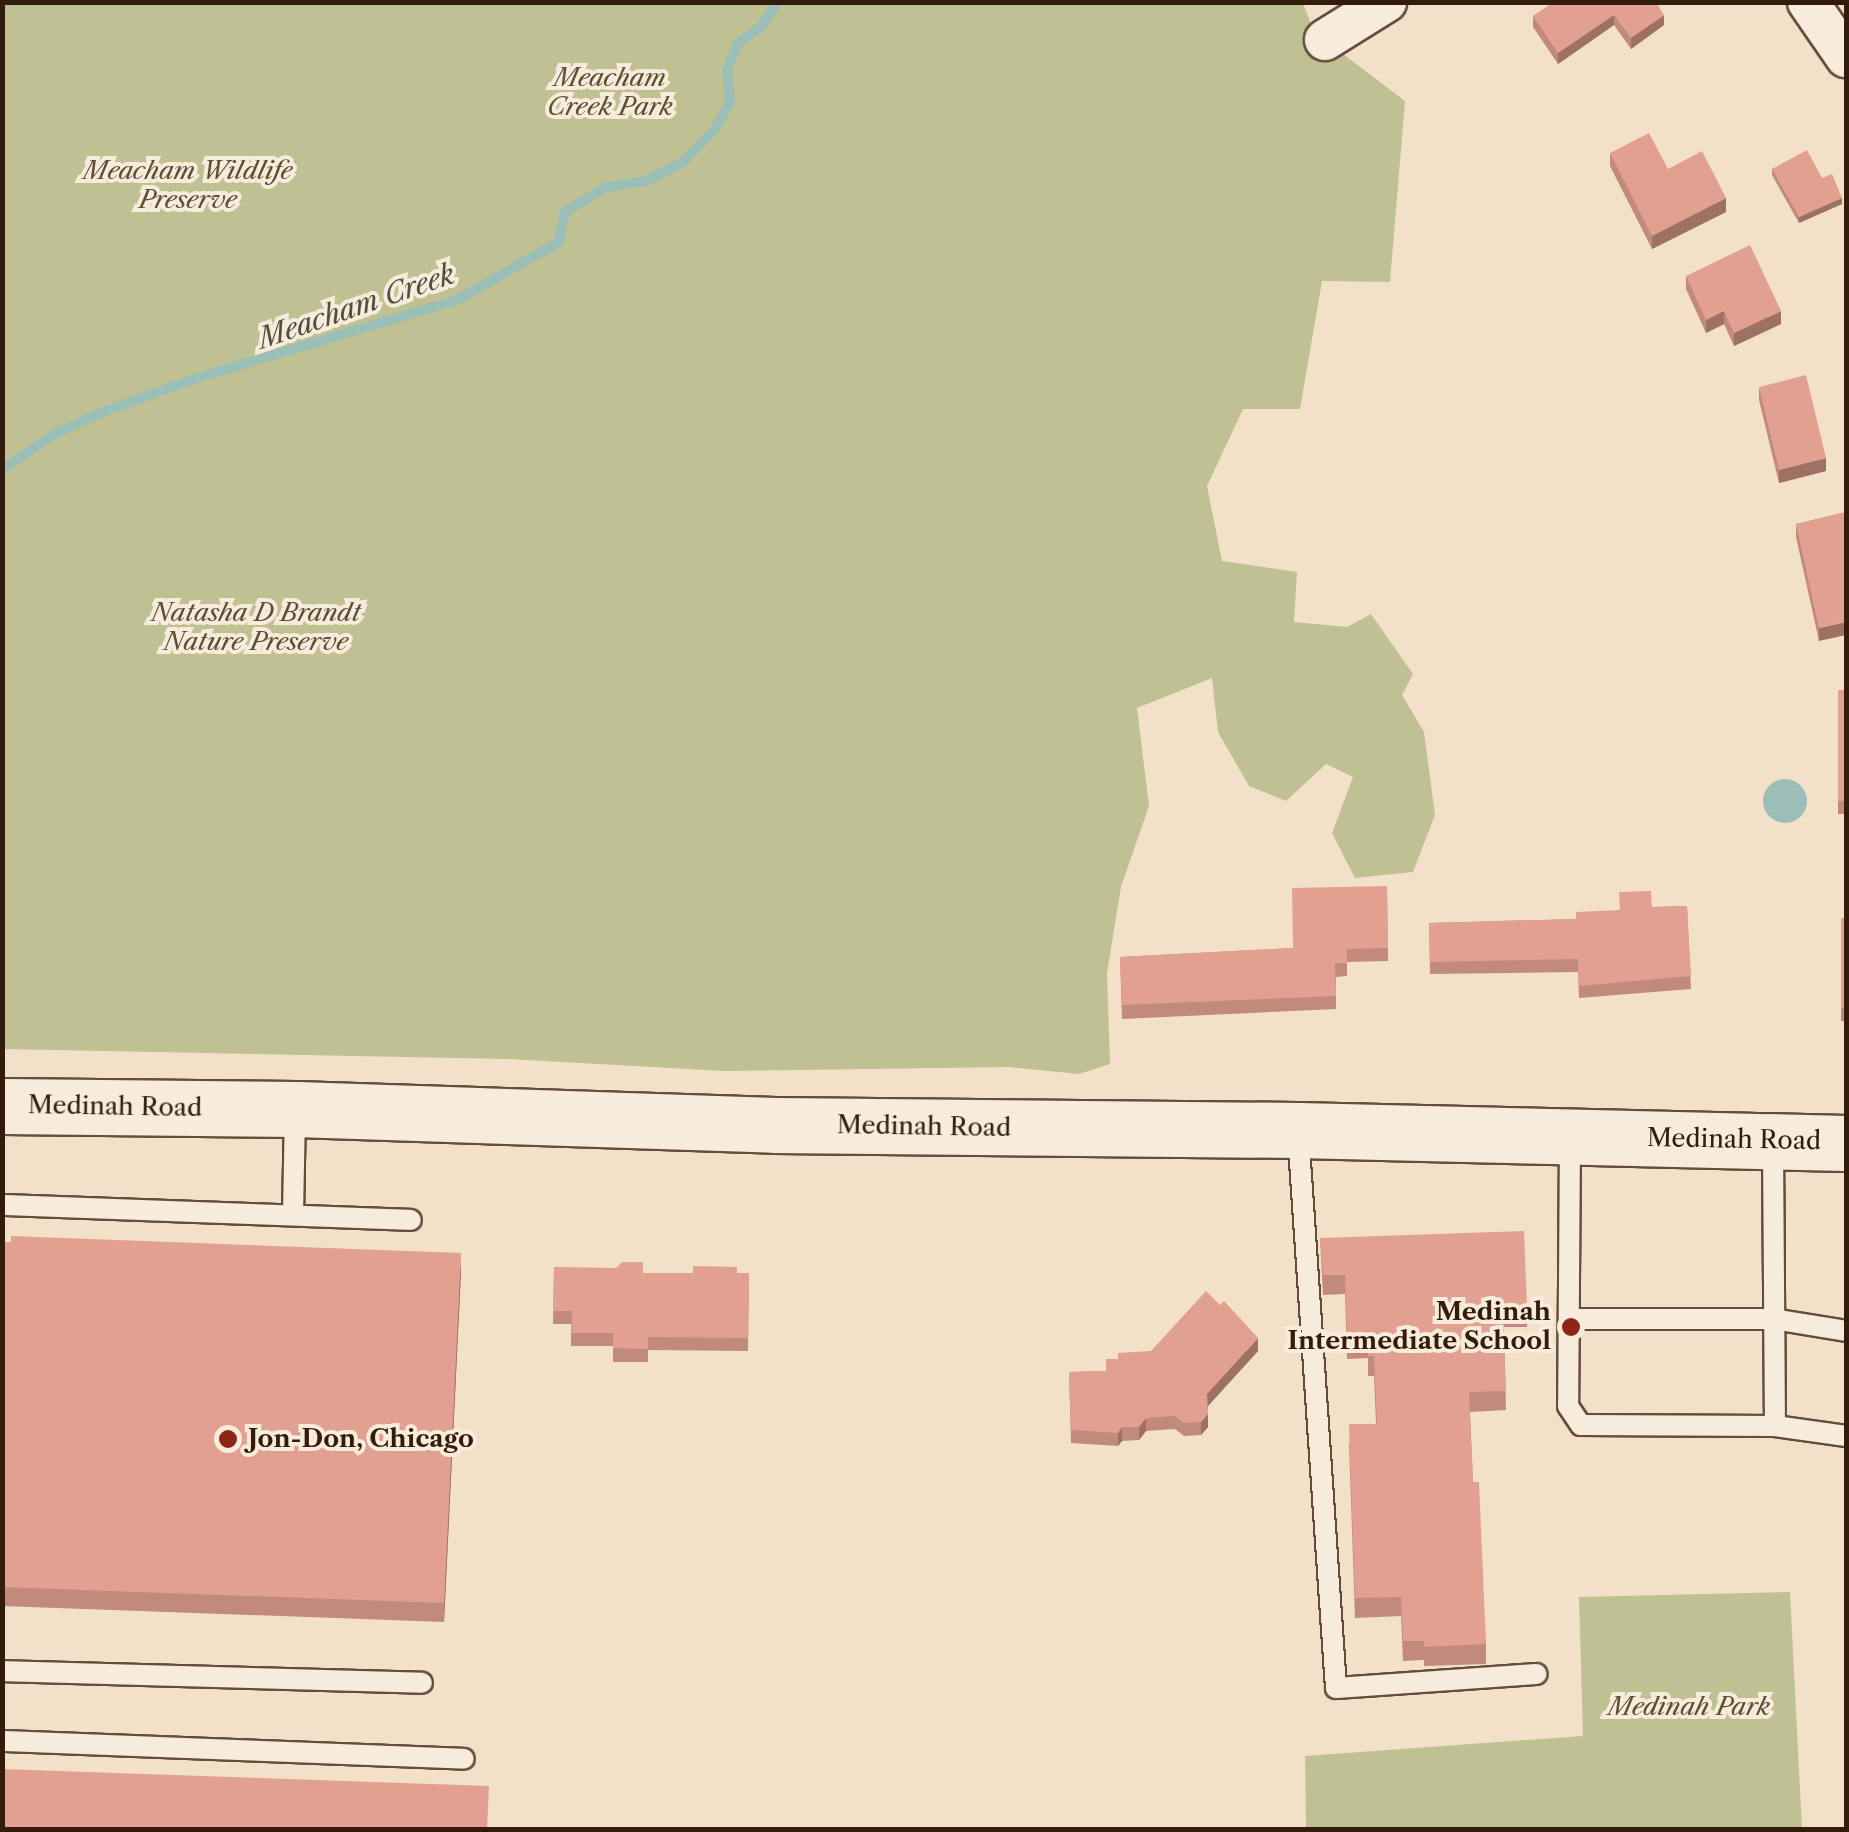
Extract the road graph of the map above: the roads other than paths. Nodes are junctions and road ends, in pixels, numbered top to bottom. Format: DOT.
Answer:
graph roads {
  1 [pos="1386,2"];
  2 [pos="1808,2"];
  3 [pos="1325,40"];
  4 [pos="1846,57"];
  5 [pos="2,1106"];
  6 [pos="296,1109"];
  7 [pos="1298,1130"];
  8 [pos="1570,1136"];
  9 [pos="1773,1141"];
  10 [pos="1846,1143"];
  11 [pos="2,1205"];
  12 [pos="293,1215"];
  13 [pos="411,1220"];
  14 [pos="1569,1319"];
  15 [pos="1773,1319"];
  16 [pos="1846,1332"];
  17 [pos="1775,1426"];
  18 [pos="1846,1436"];
  19 [pos="2,1671"];
  20 [pos="1537,1674"];
  21 [pos="422,1683"];
  22 [pos="2,1741"];
  23 [pos="464,1759"];
  1 -- 3 [label="street"];
  2 -- 4 [label="street"];
  5 -- 6 [label="main road, Medinah Road"];
  6 -- 7 [label="main road, Medinah Road"];
  6 -- 12 [label="lane"];
  7 -- 8 [label="main road, Medinah Road"];
  7 -- 20 [label="lane"];
  8 -- 9 [label="main road, Medinah Road"];
  8 -- 14 [label="lane"];
  9 -- 10 [label="main road, Medinah Road"];
  9 -- 15 [label="lane"];
  11 -- 12 [label="lane"];
  12 -- 13 [label="lane"];
  14 -- 15 [label="lane"];
  14 -- 17 [label="lane"];
  15 -- 16 [label="lane"];
  15 -- 17 [label="lane"];
  17 -- 18 [label="lane"];
  19 -- 21 [label="lane"];
  22 -- 23 [label="lane"];
}
